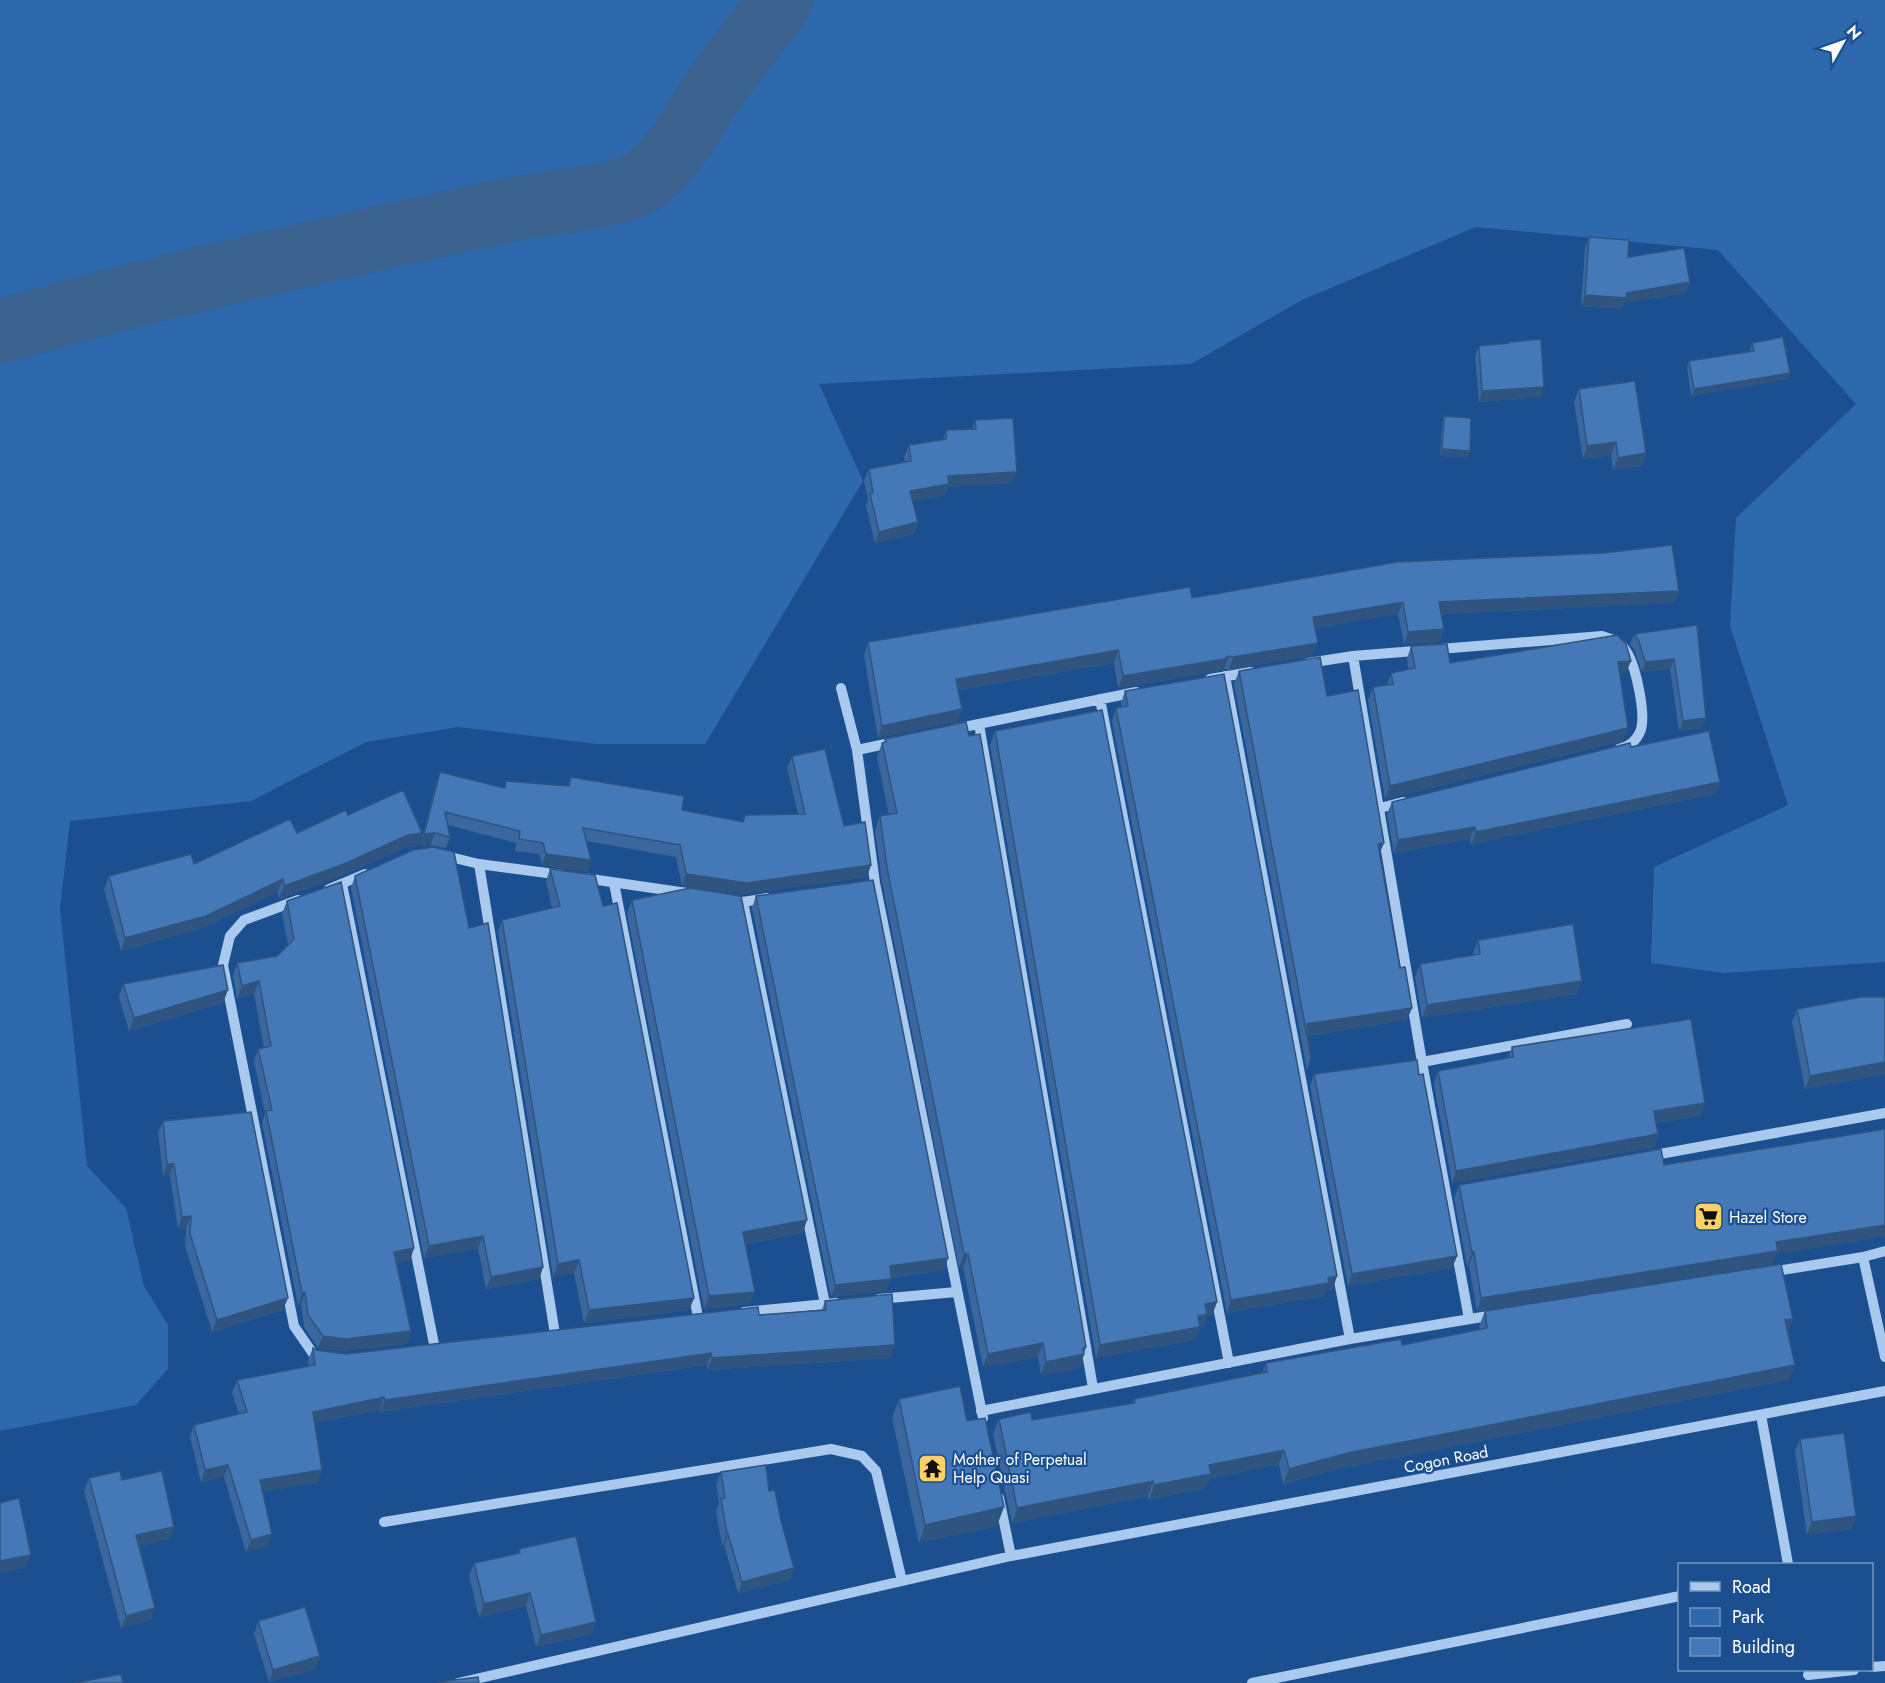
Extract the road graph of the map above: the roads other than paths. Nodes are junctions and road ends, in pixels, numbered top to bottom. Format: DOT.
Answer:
graph roads {
  1 [pos="1353,656"];
  2 [pos="1294,665"];
  3 [pos="1260,671"];
  4 [pos="1225,676"];
  5 [pos="1202,680"];
  6 [pos="841,688"];
  7 [pos="1145,691"];
  8 [pos="1100,699"];
  9 [pos="979,724"];
  10 [pos="945,731"];
  11 [pos="901,740"];
  12 [pos="857,750"];
  13 [pos="1606,752"];
  14 [pos="1414,799"];
  15 [pos="1380,807"];
  16 [pos="429,852"];
  17 [pos="480,864"];
  18 [pos="374,870"];
  19 [pos="614,883"];
  20 [pos="342,884"];
  21 [pos="696,895"];
  22 [pos="776,897"];
  23 [pos="720,898"];
  24 [pos="743,902"];
  25 [pos="1627,1024"];
  26 [pos="1422,1062"];
  27 [pos="1885,1113"];
  28 [pos="1642,1157"];
  29 [pos="1456,1190"];
  30 [pos="1445,1192"];
  31 [pos="1885,1251"];
  32 [pos="1863,1257"];
  33 [pos="1759,1273"];
  34 [pos="956,1292"];
  35 [pos="873,1300"];
  36 [pos="849,1302"];
  37 [pos="825,1304"];
  38 [pos="733,1313"];
  39 [pos="1504,1314"];
  40 [pos="698,1317"];
  41 [pos="1469,1319"];
  42 [pos="555,1334"];
  43 [pos="1350,1339"];
  44 [pos="423,1350"];
  45 [pos="1885,1357"];
  46 [pos="332,1358"];
  47 [pos="1229,1363"];
  48 [pos="1093,1388"];
  49 [pos="1885,1390"];
  50 [pos="981,1411"];
  51 [pos="1761,1415"];
  52 [pos="986,1433"];
  53 [pos="998,1489"];
  54 [pos="384,1522"];
  55 [pos="1011,1556"];
  56 [pos="1788,1563"];
  57 [pos="902,1581"];
  58 [pos="1678,1596"];
  59 [pos="1846,1671"];
  60 [pos="1808,1676"];
  61 [pos="458,1683"];
  62 [pos="1252,1683"];
  1 -- 2 [label="street"];
  1 -- 13 [label="street"];
  1 -- 15 [label="street"];
  3 -- 4 [label="street"];
  4 -- 5 [label="street"];
  4 -- 43 [label="street"];
  6 -- 12 [label="street"];
  7 -- 8 [label="street"];
  8 -- 9 [label="street"];
  8 -- 47 [label="street"];
  9 -- 10 [label="street"];
  9 -- 48 [label="street"];
  11 -- 12 [label="street"];
  12 -- 34 [label="street"];
  14 -- 15 [label="street"];
  15 -- 26 [label="street"];
  16 -- 17 [label="street"];
  17 -- 19 [label="street"];
  17 -- 42 [label="street"];
  18 -- 20 [label="street"];
  19 -- 21 [label="street"];
  19 -- 40 [label="street"];
  20 -- 44 [label="street"];
  20 -- 46 [label="street"];
  22 -- 24 [label="street"];
  23 -- 24 [label="street"];
  24 -- 37 [label="street"];
  25 -- 26 [label="street"];
  26 -- 30 [label="street"];
  27 -- 28 [label="street"];
  29 -- 30 [label="street"];
  30 -- 41 [label="street"];
  31 -- 32 [label="street"];
  32 -- 33 [label="street"];
  32 -- 45 [label="street"];
  34 -- 35 [label="street"];
  34 -- 50 [label="street"];
  36 -- 37 [label="street"];
  37 -- 38 [label="street"];
  39 -- 41 [label="street"];
  41 -- 43 [label="street"];
  43 -- 47 [label="street"];
  47 -- 48 [label="street"];
  48 -- 50 [label="street"];
  49 -- 51 [label="street, Cogon Road"];
  50 -- 52 [label="street"];
  51 -- 55 [label="street, Cogon Road"];
  51 -- 56 [label="street"];
  53 -- 55 [label="street"];
  54 -- 57 [label="street"];
  55 -- 57 [label="street, Cogon Road"];
  57 -- 61 [label="street, Cogon Road"];
  58 -- 62 [label="street"];
  59 -- 60 [label="street"];
}
